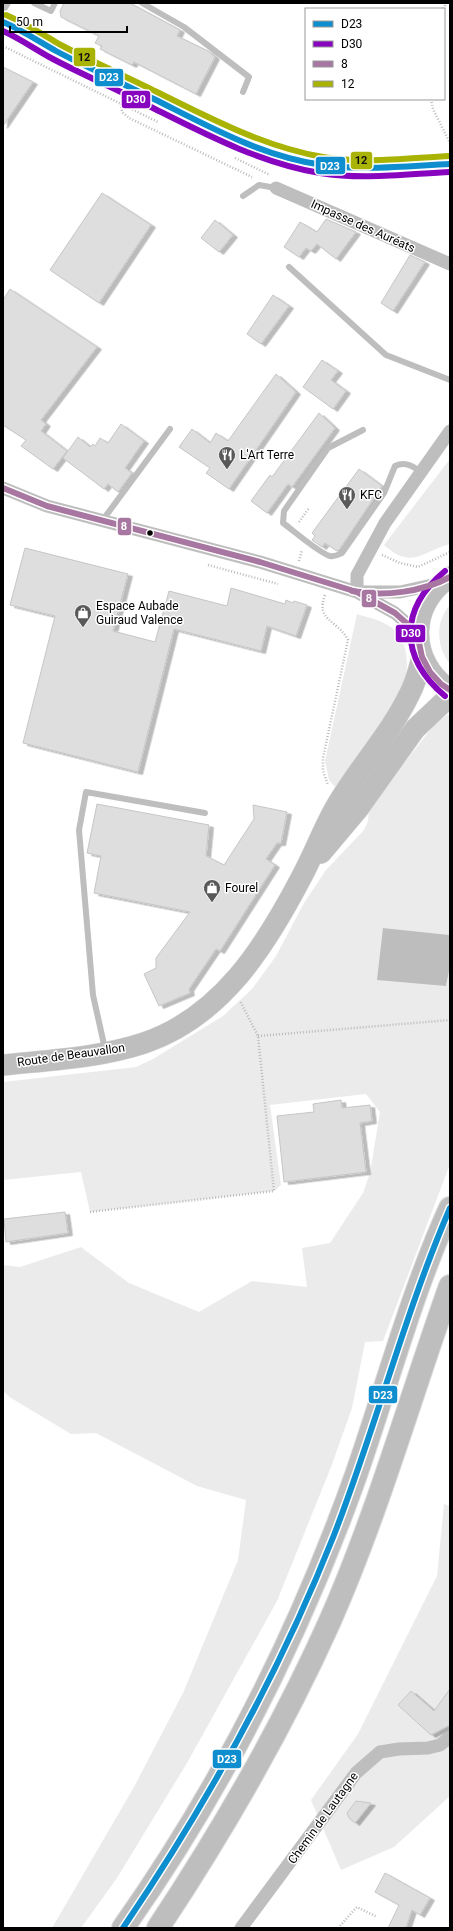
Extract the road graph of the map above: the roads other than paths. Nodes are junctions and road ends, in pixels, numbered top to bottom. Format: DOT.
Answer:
graph roads {
  1 [pos="8,3"];
  2 [pos="34,3"];
  3 [pos="55,3"];
  4 [pos="142,3"];
  5 [pos="3,11"];
  6 [pos="3,22"];
  7 [pos="243,92"];
  8 [pos="450,164"];
  9 [pos="276,188"];
  10 [pos="243,196"];
  11 [pos="450,264"];
  12 [pos="289,267"];
  13 [pos="450,380"];
  14 [pos="170,429"];
  15 [pos="363,430"];
  16 [pos="450,431"];
  17 [pos="420,470"];
  18 [pos="3,488"];
  19 [pos="102,521"];
  20 [pos="446,580"];
  21 [pos="357,592"];
  22 [pos="420,647"];
  23 [pos="450,690"];
  24 [pos="450,696"];
  25 [pos="205,813"];
  26 [pos="302,877"];
  27 [pos="105,1052"];
  28 [pos="3,1065"];
  29 [pos="448,1210"];
  30 [pos="450,1286"];
  31 [pos="450,1737"];
  32 [pos="123,1928"];
  33 [pos="158,1928"];
  34 [pos="241,1928"];
  1 -- 5 [label="lane"];
  2 -- 3 [label="lane"];
  4 -- 7 [label="lane"];
  6 -- 8 [label="main road"];
  9 -- 10 [label="lane"];
  9 -- 11 [label="street, Impasse des Auréats"];
  12 -- 13 [label="lane"];
  14 -- 19 [label="lane"];
  15 -- 17 [label="lane"];
  16 -- 17 [label="street"];
  17 -- 21 [label="street"];
  18 -- 19 [label="street"];
  19 -- 21 [label="street"];
  20 -- 21 [label="street"];
  20 -- 22 [label="main road"];
  21 -- 22 [label="street"];
  22 -- 23 [label="main road"];
  22 -- 26 [label="main road"];
  24 -- 26 [label="main road"];
  25 -- 27 [label="lane"];
  26 -- 27 [label="main road, Route de Beauvallon"];
  27 -- 28 [label="main road, Route de Beauvallon"];
  29 -- 32 [label="highway"];
  30 -- 33 [label="highway"];
  31 -- 34 [label="street, Chemin de Lautagne"];
}
